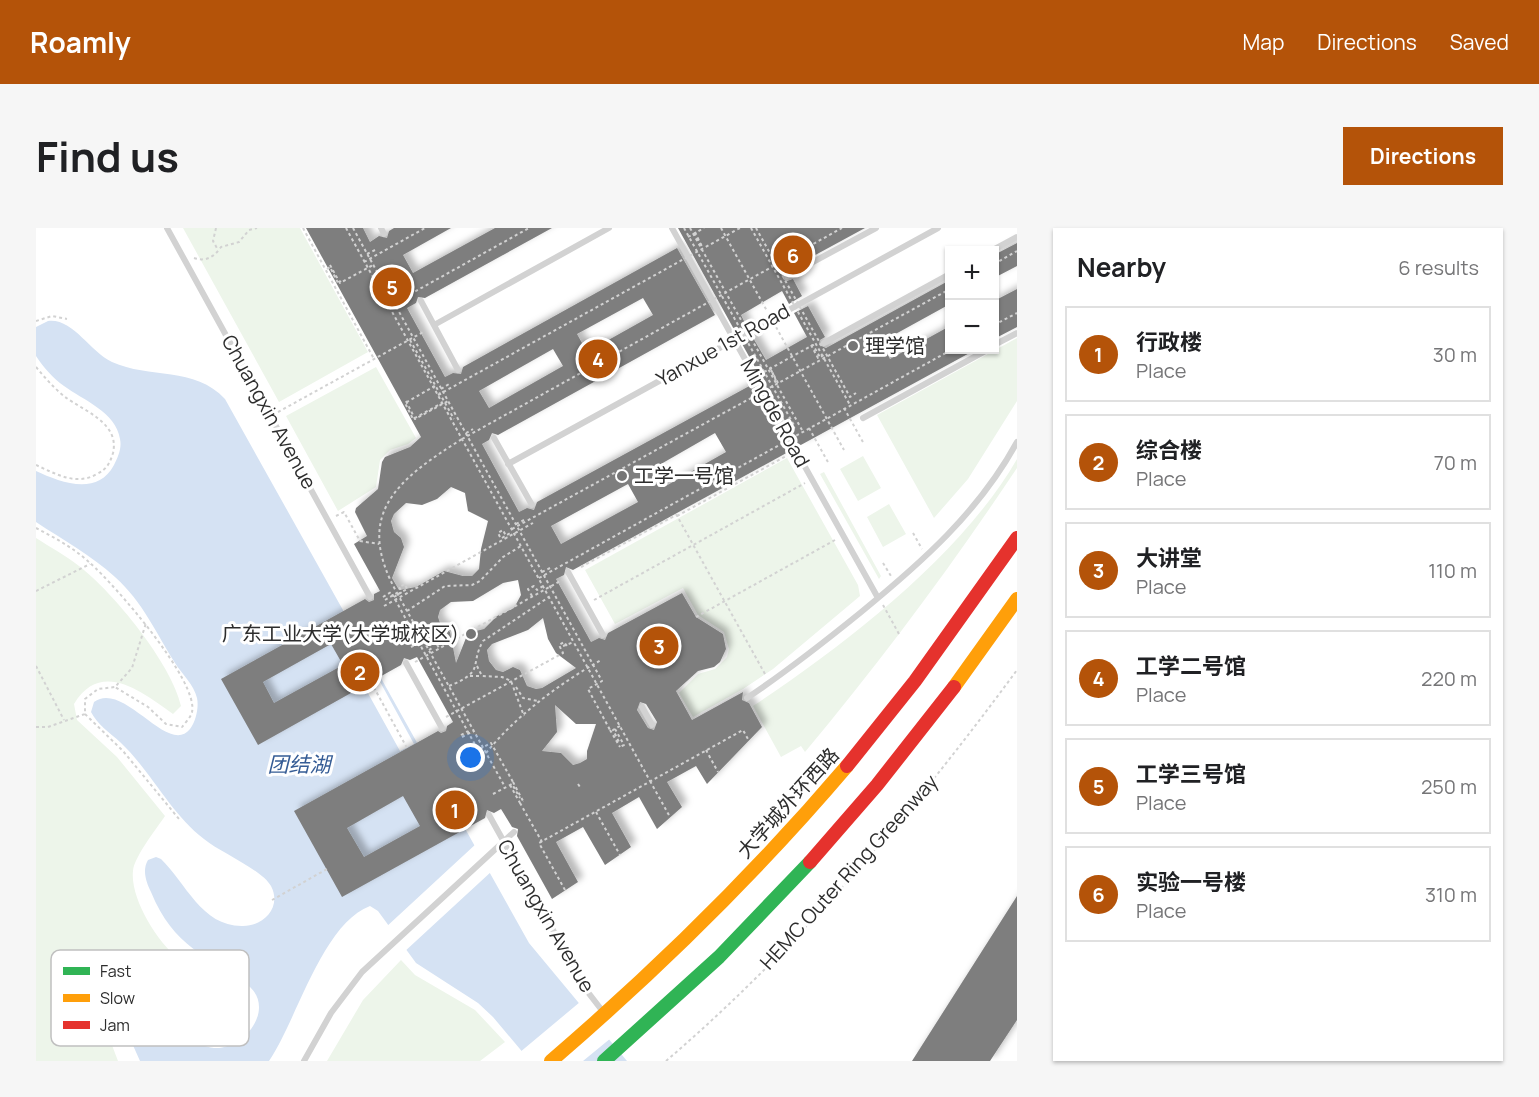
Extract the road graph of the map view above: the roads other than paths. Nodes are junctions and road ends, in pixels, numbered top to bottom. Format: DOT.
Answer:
graph roads {
  1 [pos="167,228"];
  2 [pos="609,228"];
  3 [pos="672,228"];
  4 [pos="876,228"];
  5 [pos="938,228"];
  6 [pos="1017,237"];
  7 [pos="999,247"];
  8 [pos="787,276"];
  9 [pos="945,277"];
  10 [pos="421,301"];
  11 [pos="434,325"];
  12 [pos="1017,333"];
  13 [pos="734,339"];
  14 [pos="999,342"];
  15 [pos="824,343"];
  16 [pos="980,354"];
  17 [pos="458,370"];
  18 [pos="863,418"];
  19 [pos="494,438"];
  20 [pos="1017,442"];
  21 [pos="508,464"];
  22 [pos="532,505"];
  23 [pos="1017,538"];
  24 [pos="568,572"];
  25 [pos="370,597"];
  26 [pos="878,598"];
  27 [pos="1017,599"];
  28 [pos="603,635"];
  29 [pos="406,663"];
  30 [pos="747,698"];
  31 [pos="642,707"];
  32 [pos="652,725"];
  33 [pos="442,728"];
  34 [pos="489,815"];
  35 [pos="514,832"];
  36 [pos="503,840"];
  37 [pos="653,971"];
  38 [pos="676,995"];
  39 [pos="606,1016"];
  40 [pos="304,1061"];
  41 [pos="551,1061"];
  42 [pos="604,1061"];
  1 -- 25 [label="lane, Chuangxin Avenue"];
  2 -- 11 [label="lane"];
  3 -- 13 [label="lane, Mingde Road"];
  4 -- 8 [label="lane"];
  5 -- 13 [label="lane, Yanxue 1st Road"];
  6 -- 7 [label="lane"];
  9 -- 15 [label="lane"];
  10 -- 11 [label="lane"];
  11 -- 17 [label="lane"];
  12 -- 14 [label="lane"];
  13 -- 21 [label="lane, Yanxue 1st Road"];
  13 -- 26 [label="lane, Mingde Road"];
  16 -- 18 [label="lane"];
  19 -- 21 [label="lane"];
  20 -- 26 [label="lane"];
  21 -- 22 [label="lane"];
  23 -- 37 [label="main road, 大学城外环西路"];
  24 -- 28 [label="lane"];
  26 -- 30 [label="lane"];
  27 -- 38 [label="main road"];
  29 -- 33 [label="lane"];
  31 -- 32 [label="lane"];
  34 -- 36 [label="lane, Chuangxin Avenue"];
  35 -- 36 [label="lane"];
  36 -- 39 [label="lane, Chuangxin Avenue"];
  36 -- 40 [label="lane"];
  37 -- 38 [label="main road"];
  37 -- 39 [label="main road, 大学城外环西路"];
  38 -- 42 [label="main road"];
  39 -- 41 [label="main road, 大学城外环西路"];
}
